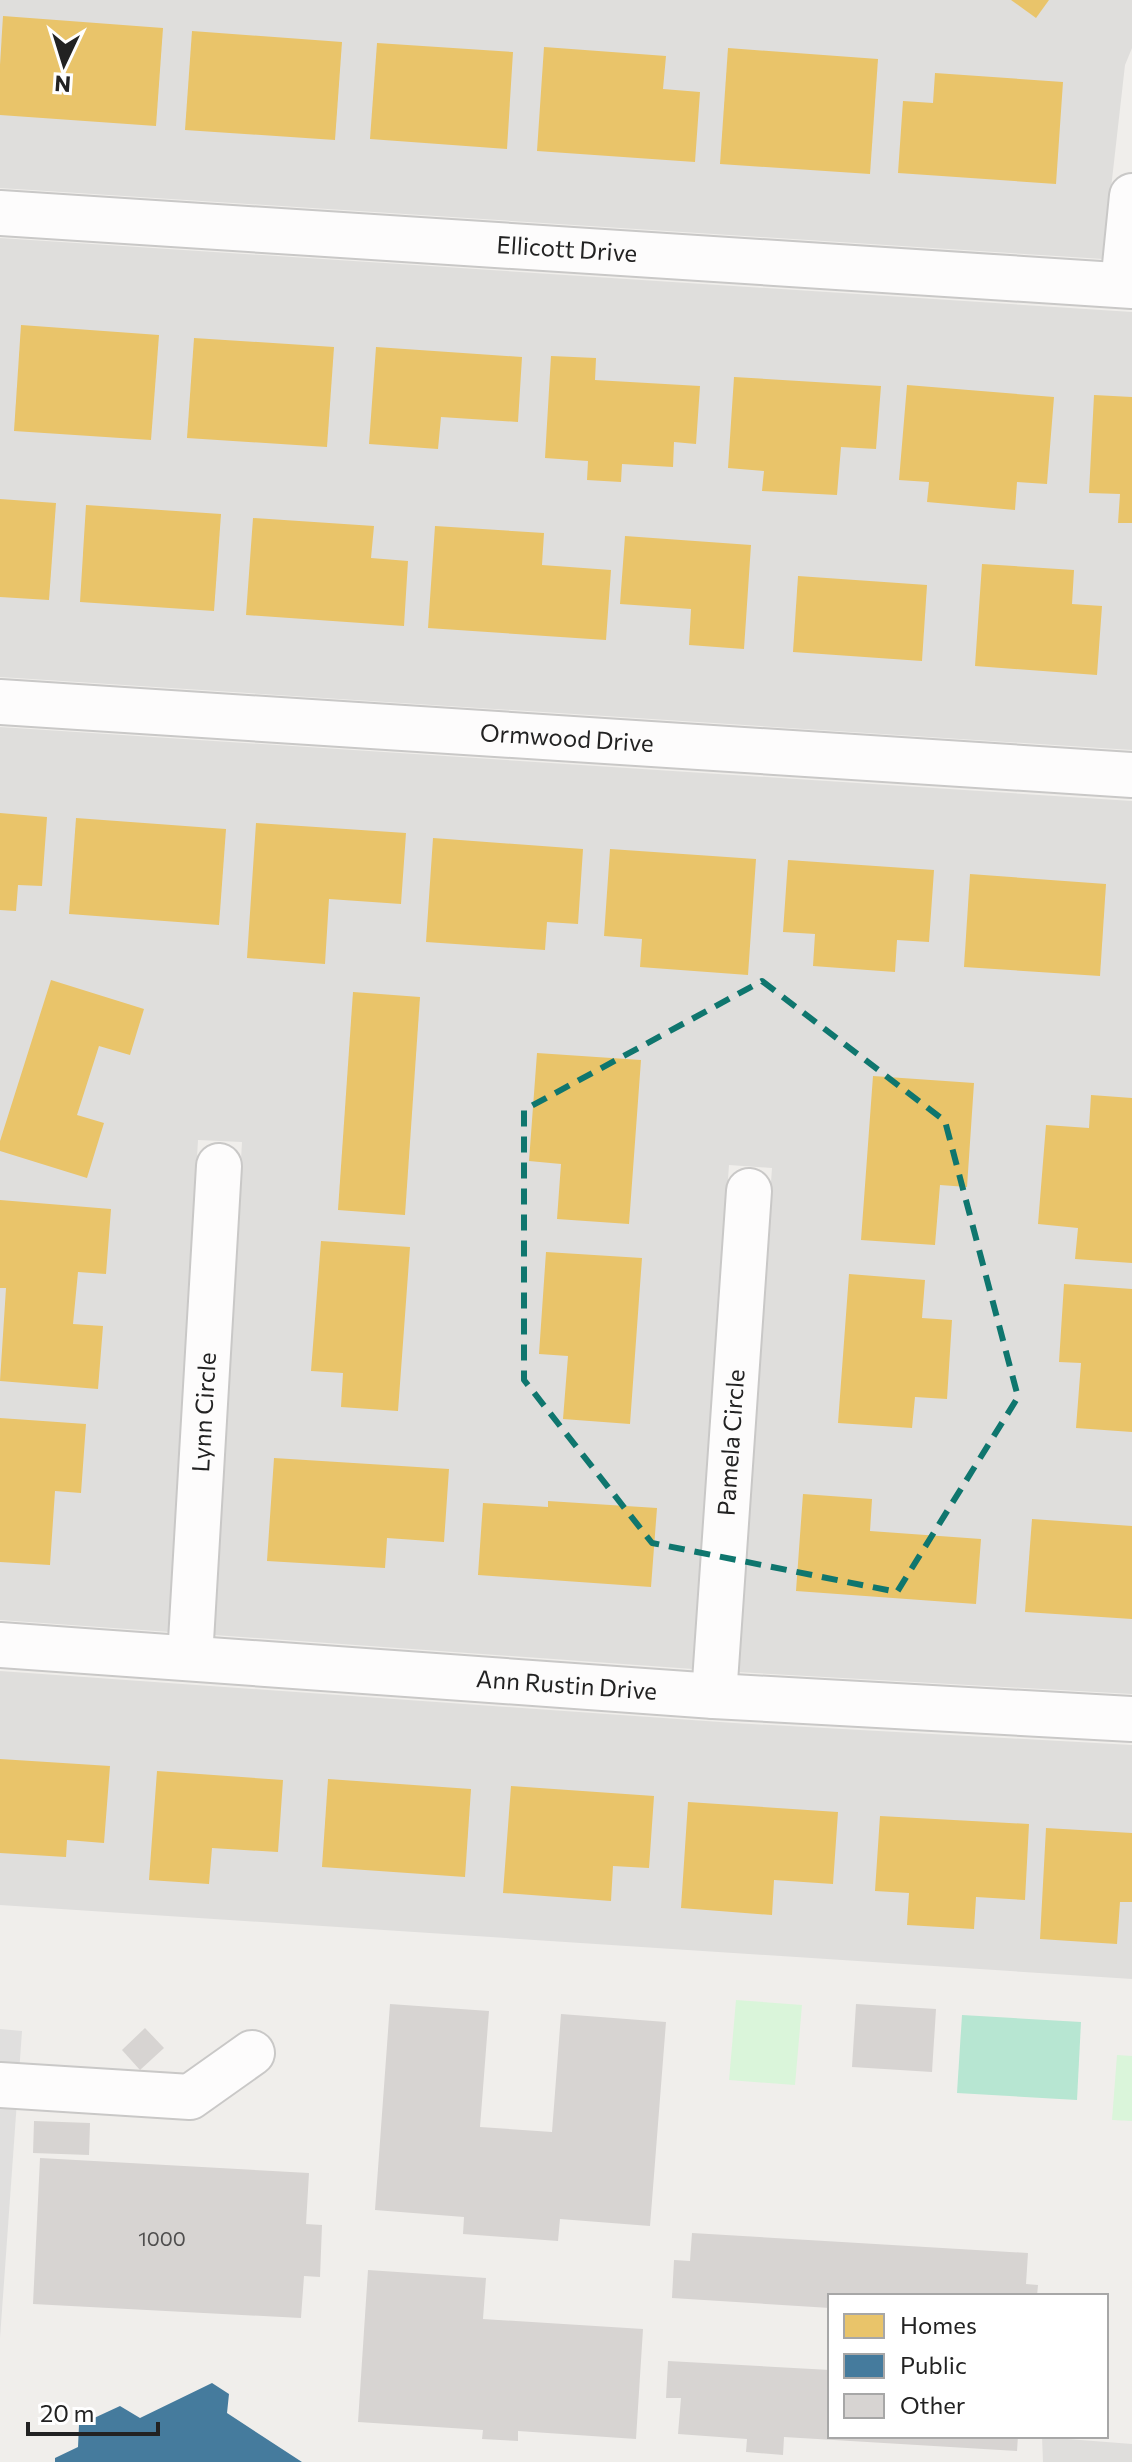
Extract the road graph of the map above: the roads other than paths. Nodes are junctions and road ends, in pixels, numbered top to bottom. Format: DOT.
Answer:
graph roads {
  1 [pos="1132,196"];
  2 [pos="0,213"];
  3 [pos="1127,286"];
  4 [pos="0,702"];
  5 [pos="1132,775"];
  6 [pos="219,1166"];
  7 [pos="749,1191"];
  8 [pos="0,1645"];
  9 [pos="190,1658"];
  10 [pos="714,1696"];
  11 [pos="1132,1719"];
  12 [pos="252,2053"];
  13 [pos="0,2085"];
  1 -- 3 [label="street"];
  2 -- 3 [label="street, Ellicott Drive"];
  4 -- 5 [label="street, Ormwood Drive"];
  6 -- 9 [label="street, Lynn Circle"];
  7 -- 10 [label="street, Pamela Circle"];
  8 -- 9 [label="street, Ann Rustin Drive"];
  9 -- 10 [label="street, Ann Rustin Drive"];
  10 -- 11 [label="street, Ann Rustin Drive"];
  12 -- 13 [label="street"];
}
